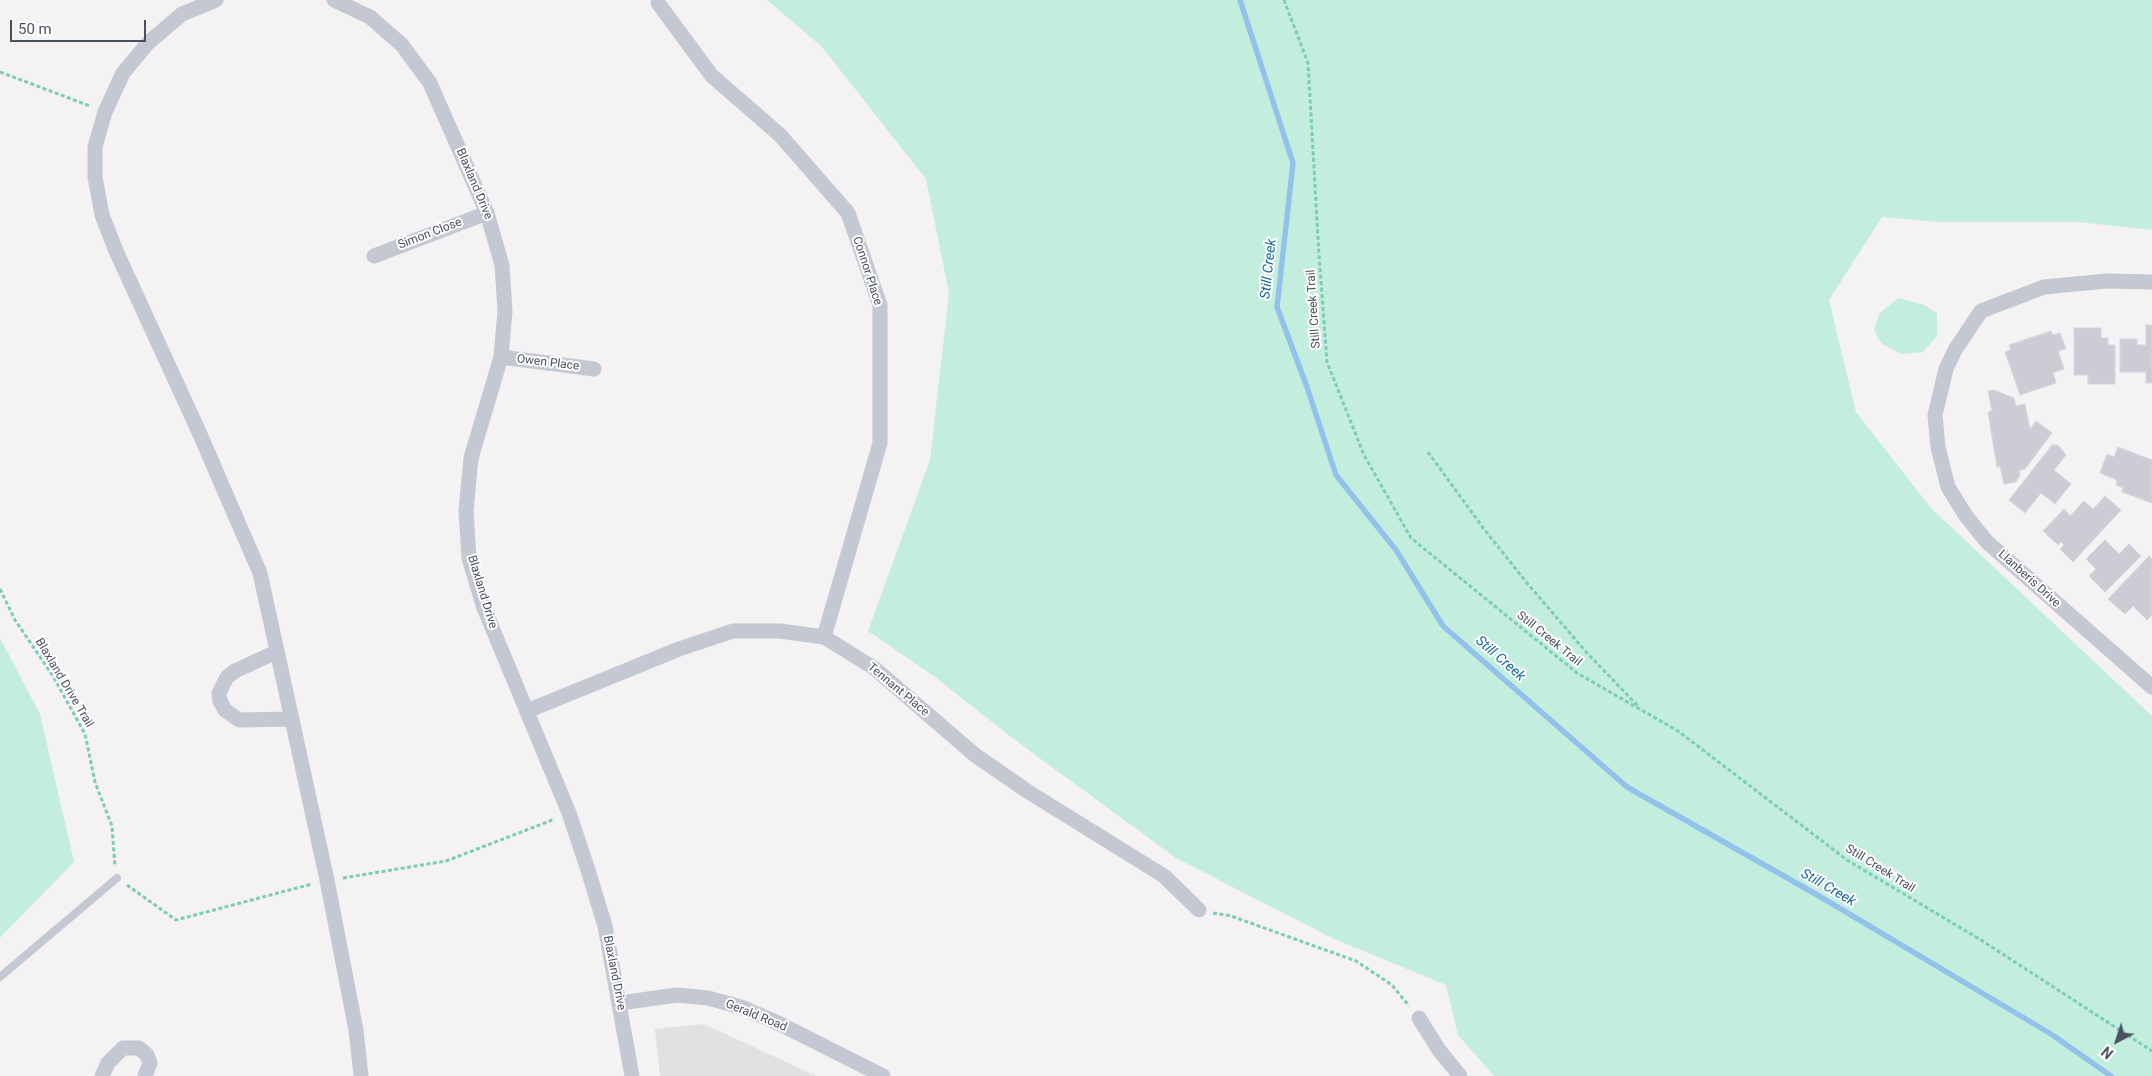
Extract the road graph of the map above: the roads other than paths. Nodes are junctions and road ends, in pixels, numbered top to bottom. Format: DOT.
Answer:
graph roads {
  1 [pos="216,0"];
  2 [pos="334,0"];
  3 [pos="658,3"];
  4 [pos="487,213"];
  5 [pos="374,256"];
  6 [pos="2152,282"];
  7 [pos="501,357"];
  8 [pos="594,369"];
  9 [pos="824,637"];
  10 [pos="276,652"];
  11 [pos="2152,687"];
  12 [pos="527,711"];
  13 [pos="292,719"];
  14 [pos="117,878"];
  15 [pos="1199,910"];
  16 [pos="0,977"];
  17 [pos="620,1003"];
  18 [pos="1419,1018"];
  19 [pos="102,1076"];
  20 [pos="145,1076"];
  21 [pos="361,1076"];
  22 [pos="632,1076"];
  23 [pos="882,1076"];
  24 [pos="1460,1076"];
  1 -- 10 [label="street"];
  2 -- 4 [label="street, Blaxland Drive"];
  3 -- 9 [label="street, Connor Place"];
  4 -- 5 [label="street, Simon Close"];
  4 -- 7 [label="street, Blaxland Drive"];
  6 -- 11 [label="street, Llanberis Drive"];
  7 -- 8 [label="street, Owen Place"];
  7 -- 12 [label="street, Blaxland Drive"];
  9 -- 12 [label="street, Tennant Place"];
  9 -- 15 [label="street, Tennant Place"];
  10 -- 13 [label="street"];
  10 -- 13 [label="street"];
  12 -- 17 [label="street, Blaxland Drive"];
  13 -- 21 [label="street"];
  14 -- 16 [label="lane"];
  17 -- 22 [label="street, Blaxland Drive"];
  17 -- 23 [label="street, Gerald Road"];
  18 -- 24 [label="street"];
  19 -- 20 [label="street"];
}
